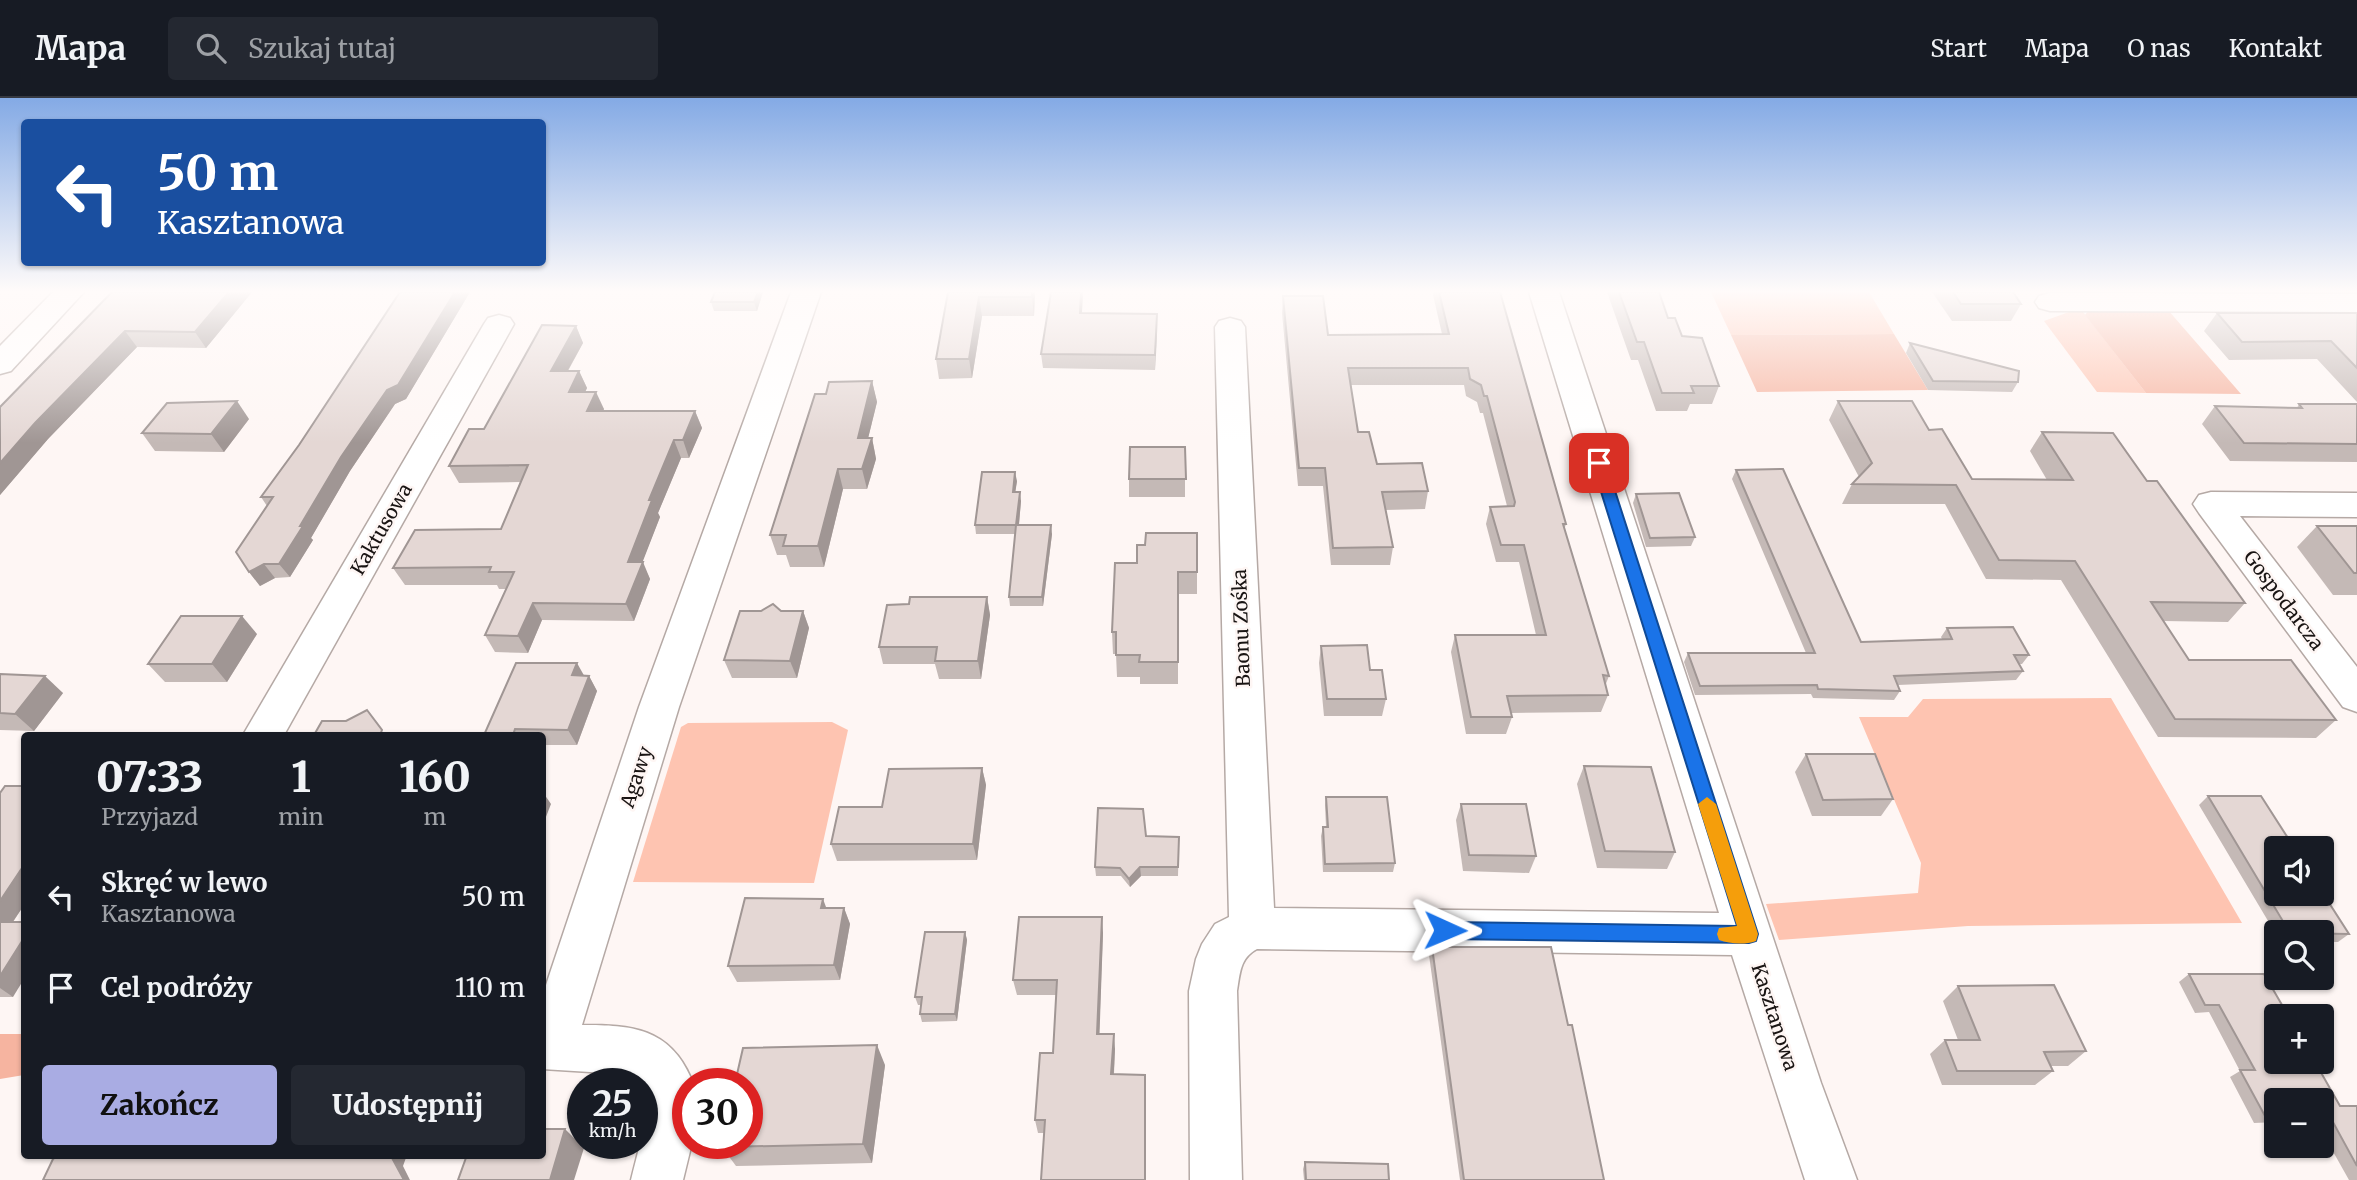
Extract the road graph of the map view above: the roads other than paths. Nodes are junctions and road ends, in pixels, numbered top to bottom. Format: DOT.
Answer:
graph roads {
  1 [pos="21,342"];
  2 [pos="488,342"];
  3 [pos="788,342"];
  4 [pos="1231,342"];
  5 [pos="1560,342"];
  6 [pos="0,364"];
  7 [pos="2357,505"];
  8 [pos="2357,696"];
  9 [pos="265,732"];
  10 [pos="1252,928"];
  11 [pos="1749,934"];
  12 [pos="546,1048"];
  13 [pos="657,1180"];
  14 [pos="1216,1180"];
  15 [pos="1832,1180"];
  1 -- 6 [label="street"];
  2 -- 9 [label="street, Kaktusowa"];
  3 -- 12 [label="street, Agawy"];
  4 -- 10 [label="street, Baonu Zośka"];
  5 -- 11 [label="street, Kasztanowa"];
  7 -- 8 [label="street, Gospodarcza"];
  10 -- 11 [label="street"];
  10 -- 14 [label="street"];
  11 -- 15 [label="street, Kasztanowa"];
  12 -- 13 [label="street, Agawy"];
}
